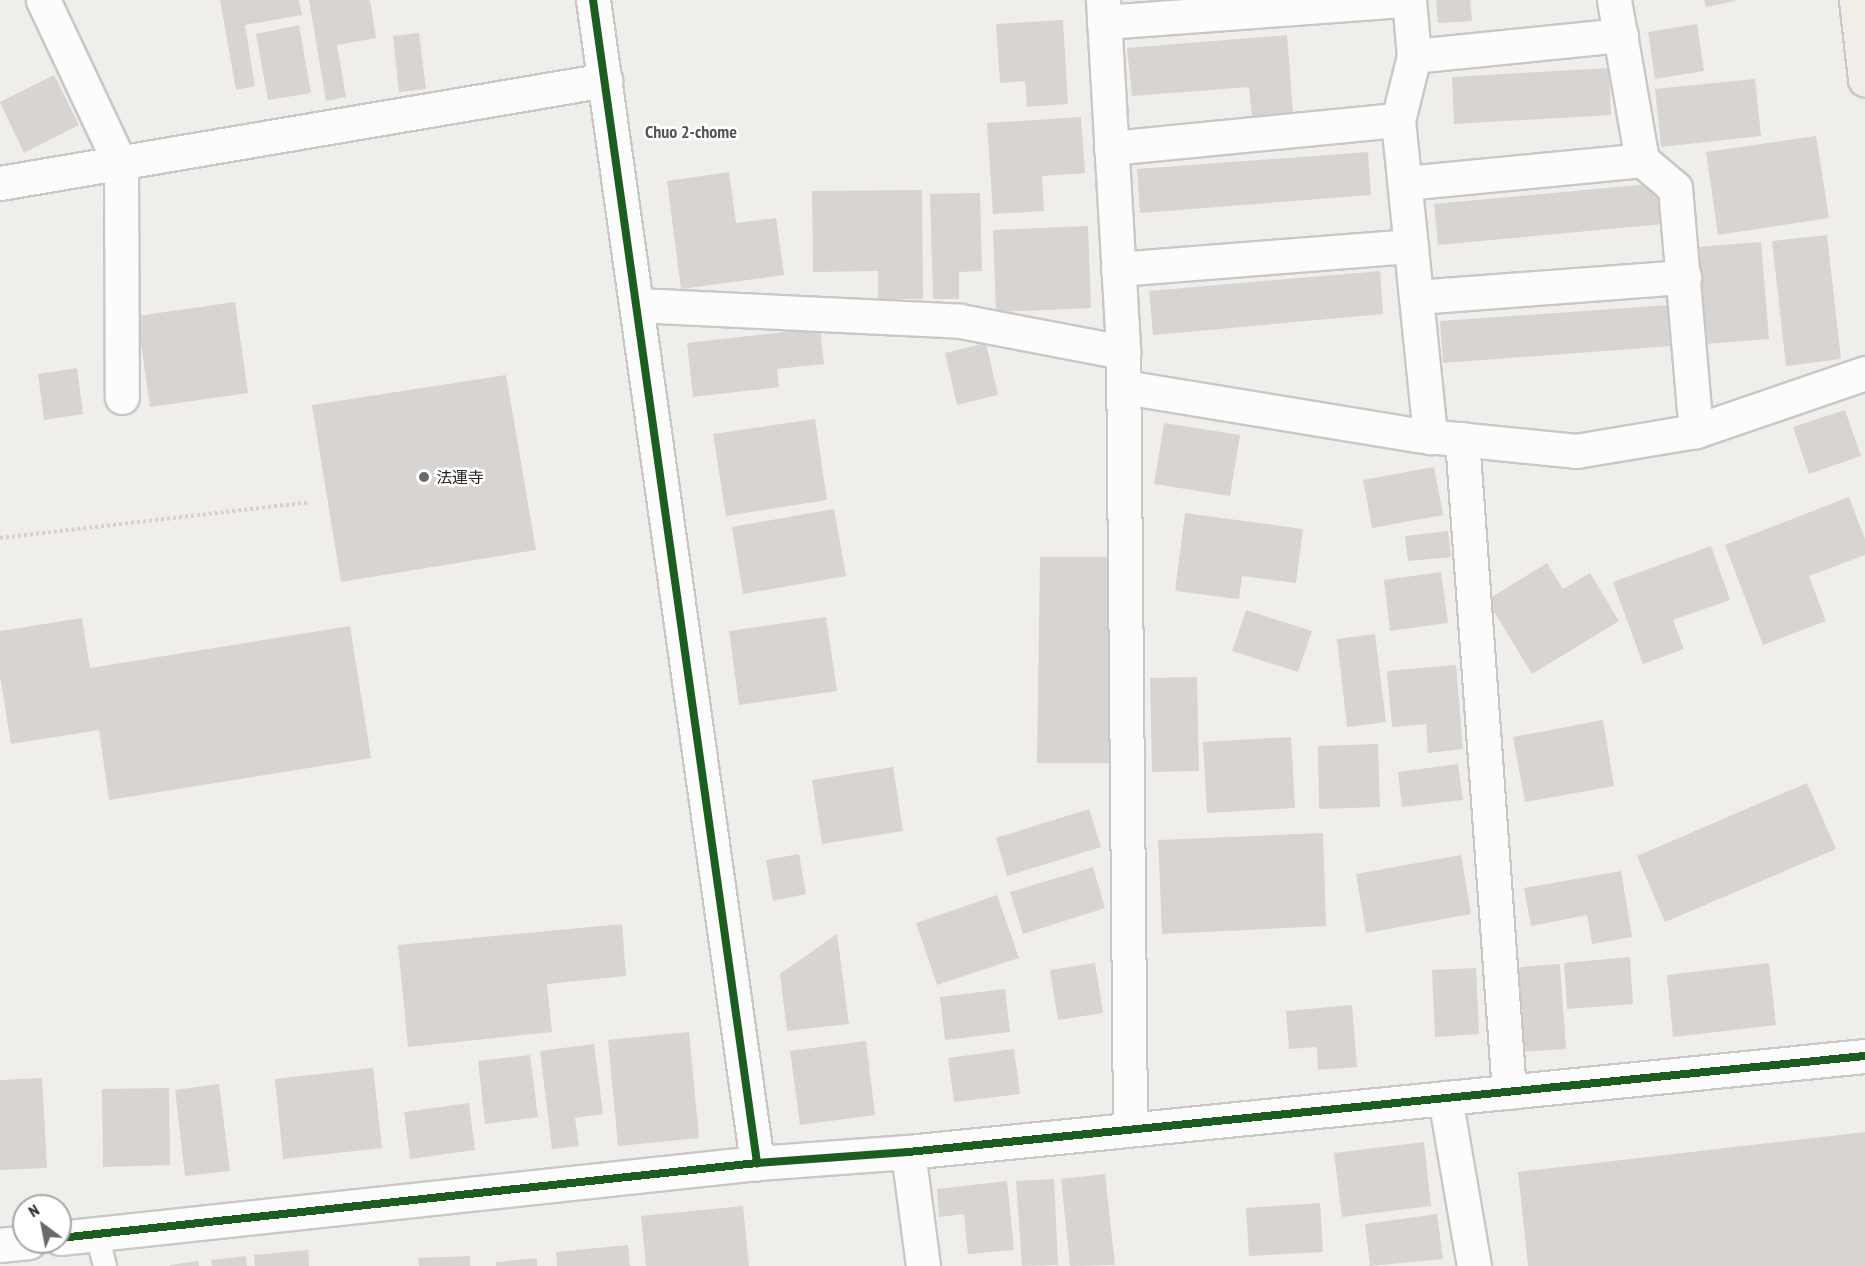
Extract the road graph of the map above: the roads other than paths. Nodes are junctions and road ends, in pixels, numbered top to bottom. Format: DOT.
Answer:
graph roads {
  1 [pos="43,0"];
  2 [pos="593,0"];
  3 [pos="1402,0"];
  4 [pos="1408,0"];
  5 [pos="1614,0"];
  6 [pos="1856,0"];
  7 [pos="1104,11"];
  8 [pos="1621,35"];
  9 [pos="1414,56"];
  10 [pos="1865,79"];
  11 [pos="605,80"];
  12 [pos="1398,120"];
  13 [pos="1111,148"];
  14 [pos="1642,160"];
  15 [pos="120,166"];
  16 [pos="0,183"];
  17 [pos="1405,183"];
  18 [pos="1411,246"];
  19 [pos="1118,269"];
  20 [pos="1684,277"];
  21 [pos="1416,297"];
  22 [pos="638,305"];
  23 [pos="1123,352"];
  24 [pos="1865,373"];
  25 [pos="1124,387"];
  26 [pos="122,397"];
  27 [pos="1696,431"];
  28 [pos="1446,438"];
  29 [pos="1865,1056"];
  30 [pos="1509,1092"];
  31 [pos="1445,1098"];
  32 [pos="1130,1127"];
  33 [pos="908,1152"];
  34 [pos="757,1162"];
  35 [pos="97,1234"];
  36 [pos="72,1237"];
  37 [pos="105,1266"];
  38 [pos="923,1266"];
  39 [pos="1474,1266"];
  1 -- 15 [label="street"];
  2 -- 11 [label="street"];
  3 -- 7 [label="street"];
  4 -- 9 [label="street"];
  5 -- 8 [label="street"];
  6 -- 10 [label="main road"];
  7 -- 13 [label="street"];
  8 -- 9 [label="street"];
  8 -- 14 [label="street"];
  9 -- 12 [label="street"];
  11 -- 15 [label="street"];
  11 -- 22 [label="street"];
  12 -- 13 [label="street"];
  12 -- 17 [label="street"];
  13 -- 19 [label="street"];
  14 -- 17 [label="street"];
  14 -- 20 [label="street"];
  15 -- 16 [label="street"];
  15 -- 26 [label="street"];
  17 -- 18 [label="street"];
  18 -- 19 [label="street"];
  18 -- 21 [label="street"];
  19 -- 23 [label="street"];
  20 -- 21 [label="street"];
  20 -- 27 [label="street"];
  21 -- 28 [label="street"];
  22 -- 23 [label="street"];
  22 -- 34 [label="street"];
  23 -- 25 [label="street"];
  24 -- 27 [label="street"];
  25 -- 28 [label="street"];
  25 -- 32 [label="street"];
  27 -- 28 [label="street"];
  28 -- 30 [label="street"];
  29 -- 30 [label="street"];
  30 -- 31 [label="street"];
  31 -- 32 [label="street"];
  31 -- 39 [label="street"];
  32 -- 33 [label="street"];
  33 -- 34 [label="street"];
  33 -- 38 [label="street"];
  34 -- 35 [label="street"];
  35 -- 36 [label="street"];
  35 -- 37 [label="lane"];
}
